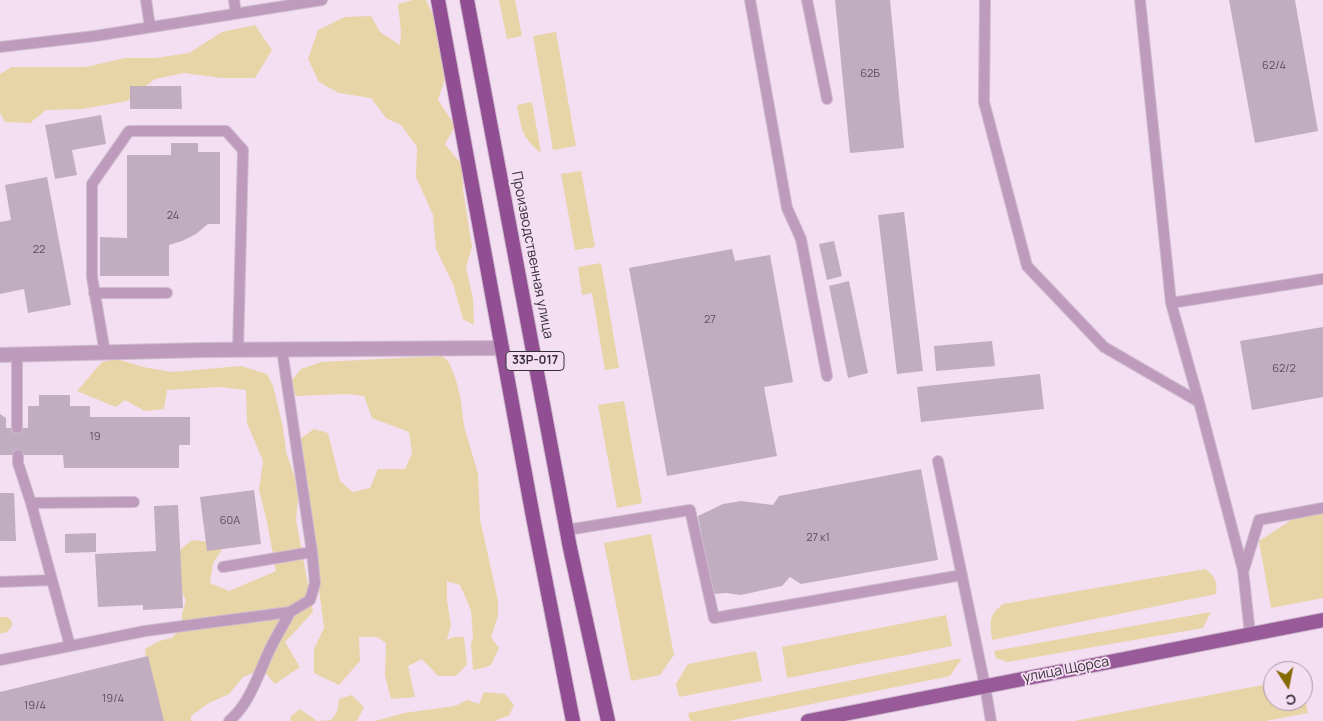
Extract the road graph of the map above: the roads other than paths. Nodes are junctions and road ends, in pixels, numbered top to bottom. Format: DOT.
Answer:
graph roads {
  1 [pos="146,0"];
  2 [pos="234,0"];
  3 [pos="322,0"];
  4 [pos="438,0"];
  5 [pos="467,0"];
  6 [pos="807,0"];
  7 [pos="985,0"];
  8 [pos="1140,0"];
  9 [pos="752,1"];
  10 [pos="236,13"];
  11 [pos="150,27"];
  12 [pos="0,47"];
  13 [pos="827,99"];
  14 [pos="1323,279"];
  15 [pos="94,293"];
  16 [pos="167,293"];
  17 [pos="1171,303"];
  18 [pos="502,348"];
  19 [pos="238,350"];
  20 [pos="282,350"];
  21 [pos="104,353"];
  22 [pos="0,355"];
  23 [pos="17,355"];
  24 [pos="827,376"];
  25 [pos="1199,402"];
  26 [pos="17,428"];
  27 [pos="18,455"];
  28 [pos="938,461"];
  29 [pos="134,502"];
  30 [pos="31,503"];
  31 [pos="1323,508"];
  32 [pos="567,530"];
  33 [pos="312,552"];
  34 [pos="223,566"];
  35 [pos="1243,570"];
  36 [pos="962,575"];
  37 [pos="52,580"];
  38 [pos="0,582"];
  39 [pos="290,612"];
  40 [pos="1323,620"];
  41 [pos="1250,634"];
  42 [pos="70,646"];
  43 [pos="0,660"];
  44 [pos="985,686"];
  45 [pos="229,721"];
  46 [pos="573,721"];
  47 [pos="608,721"];
  48 [pos="808,721"];
  49 [pos="991,721"];
  1 -- 11 [label="lane"];
  2 -- 10 [label="lane"];
  3 -- 10 [label="lane"];
  4 -- 18 [label="highway, 33Р-017"];
  5 -- 32 [label="highway, Производственная улица / 33Р-017"];
  6 -- 13 [label="lane"];
  7 -- 25 [label="lane"];
  8 -- 17 [label="lane"];
  9 -- 24 [label="lane"];
  10 -- 11 [label="lane"];
  11 -- 12 [label="lane"];
  14 -- 17 [label="lane"];
  15 -- 16 [label="lane"];
  15 -- 19 [label="lane"];
  15 -- 21 [label="lane"];
  17 -- 25 [label="lane"];
  18 -- 20 [label="street"];
  18 -- 46 [label="highway, 33Р-017"];
  19 -- 20 [label="street"];
  19 -- 21 [label="street"];
  20 -- 33 [label="lane"];
  21 -- 23 [label="street"];
  22 -- 23 [label="street"];
  23 -- 26 [label="lane"];
  25 -- 35 [label="lane"];
  27 -- 30 [label="lane"];
  28 -- 36 [label="lane"];
  29 -- 30 [label="lane"];
  30 -- 37 [label="lane"];
  31 -- 35 [label="lane"];
  32 -- 36 [label="lane"];
  32 -- 47 [label="highway, Производственная улица / 33Р-017"];
  33 -- 34 [label="lane"];
  33 -- 39 [label="lane"];
  35 -- 41 [label="lane"];
  36 -- 44 [label="lane"];
  37 -- 38 [label="lane"];
  37 -- 42 [label="lane"];
  39 -- 42 [label="lane"];
  39 -- 45 [label="lane"];
  40 -- 41 [label="main road, улица Щорса"];
  41 -- 44 [label="main road, улица Щорса"];
  42 -- 43 [label="lane"];
  44 -- 48 [label="main road, улица Щорса"];
  44 -- 49 [label="lane"];
}
